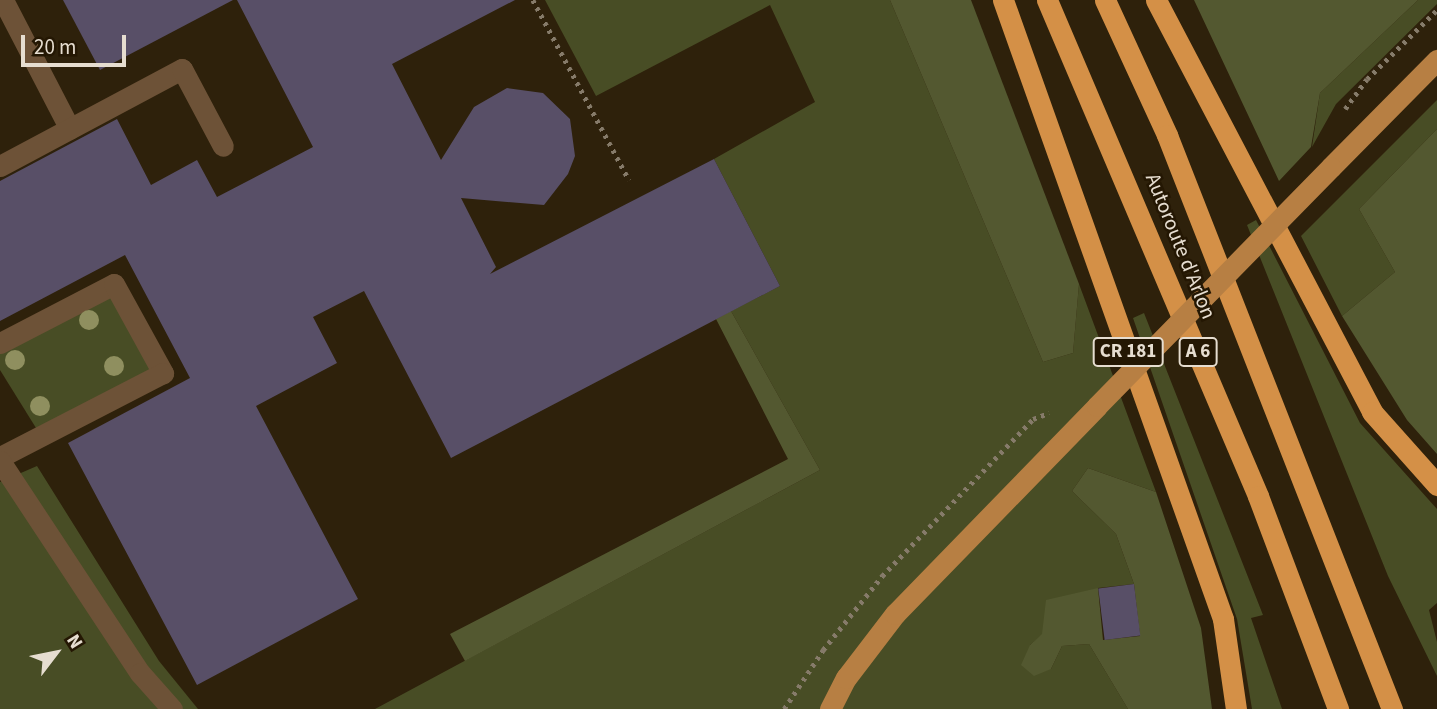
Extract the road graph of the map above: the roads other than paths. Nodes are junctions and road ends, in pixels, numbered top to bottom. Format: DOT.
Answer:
graph roads {
  1 [pos="3,0"];
  2 [pos="1003,0"];
  3 [pos="1047,0"];
  4 [pos="1105,0"];
  5 [pos="1156,0"];
  6 [pos="1437,60"];
  7 [pos="70,129"];
  8 [pos="223,146"];
  9 [pos="0,166"];
  10 [pos="0,343"];
  11 [pos="0,459"];
  12 [pos="1437,485"];
  13 [pos="172,709"];
  14 [pos="830,709"];
  15 [pos="1236,709"];
  16 [pos="1338,709"];
  17 [pos="1392,709"];
  1 -- 7 [label="street"];
  2 -- 15 [label="highway, CR 181"];
  3 -- 16 [label="highway, Autoroute d'Arlon / A 6"];
  4 -- 17 [label="highway, Autoroute d'Arlon / A 6"];
  5 -- 12 [label="highway"];
  6 -- 14 [label="main road, CR 181, bridge"];
  7 -- 8 [label="street"];
  7 -- 9 [label="street"];
  10 -- 11 [label="street"];
  11 -- 13 [label="street"];
}
